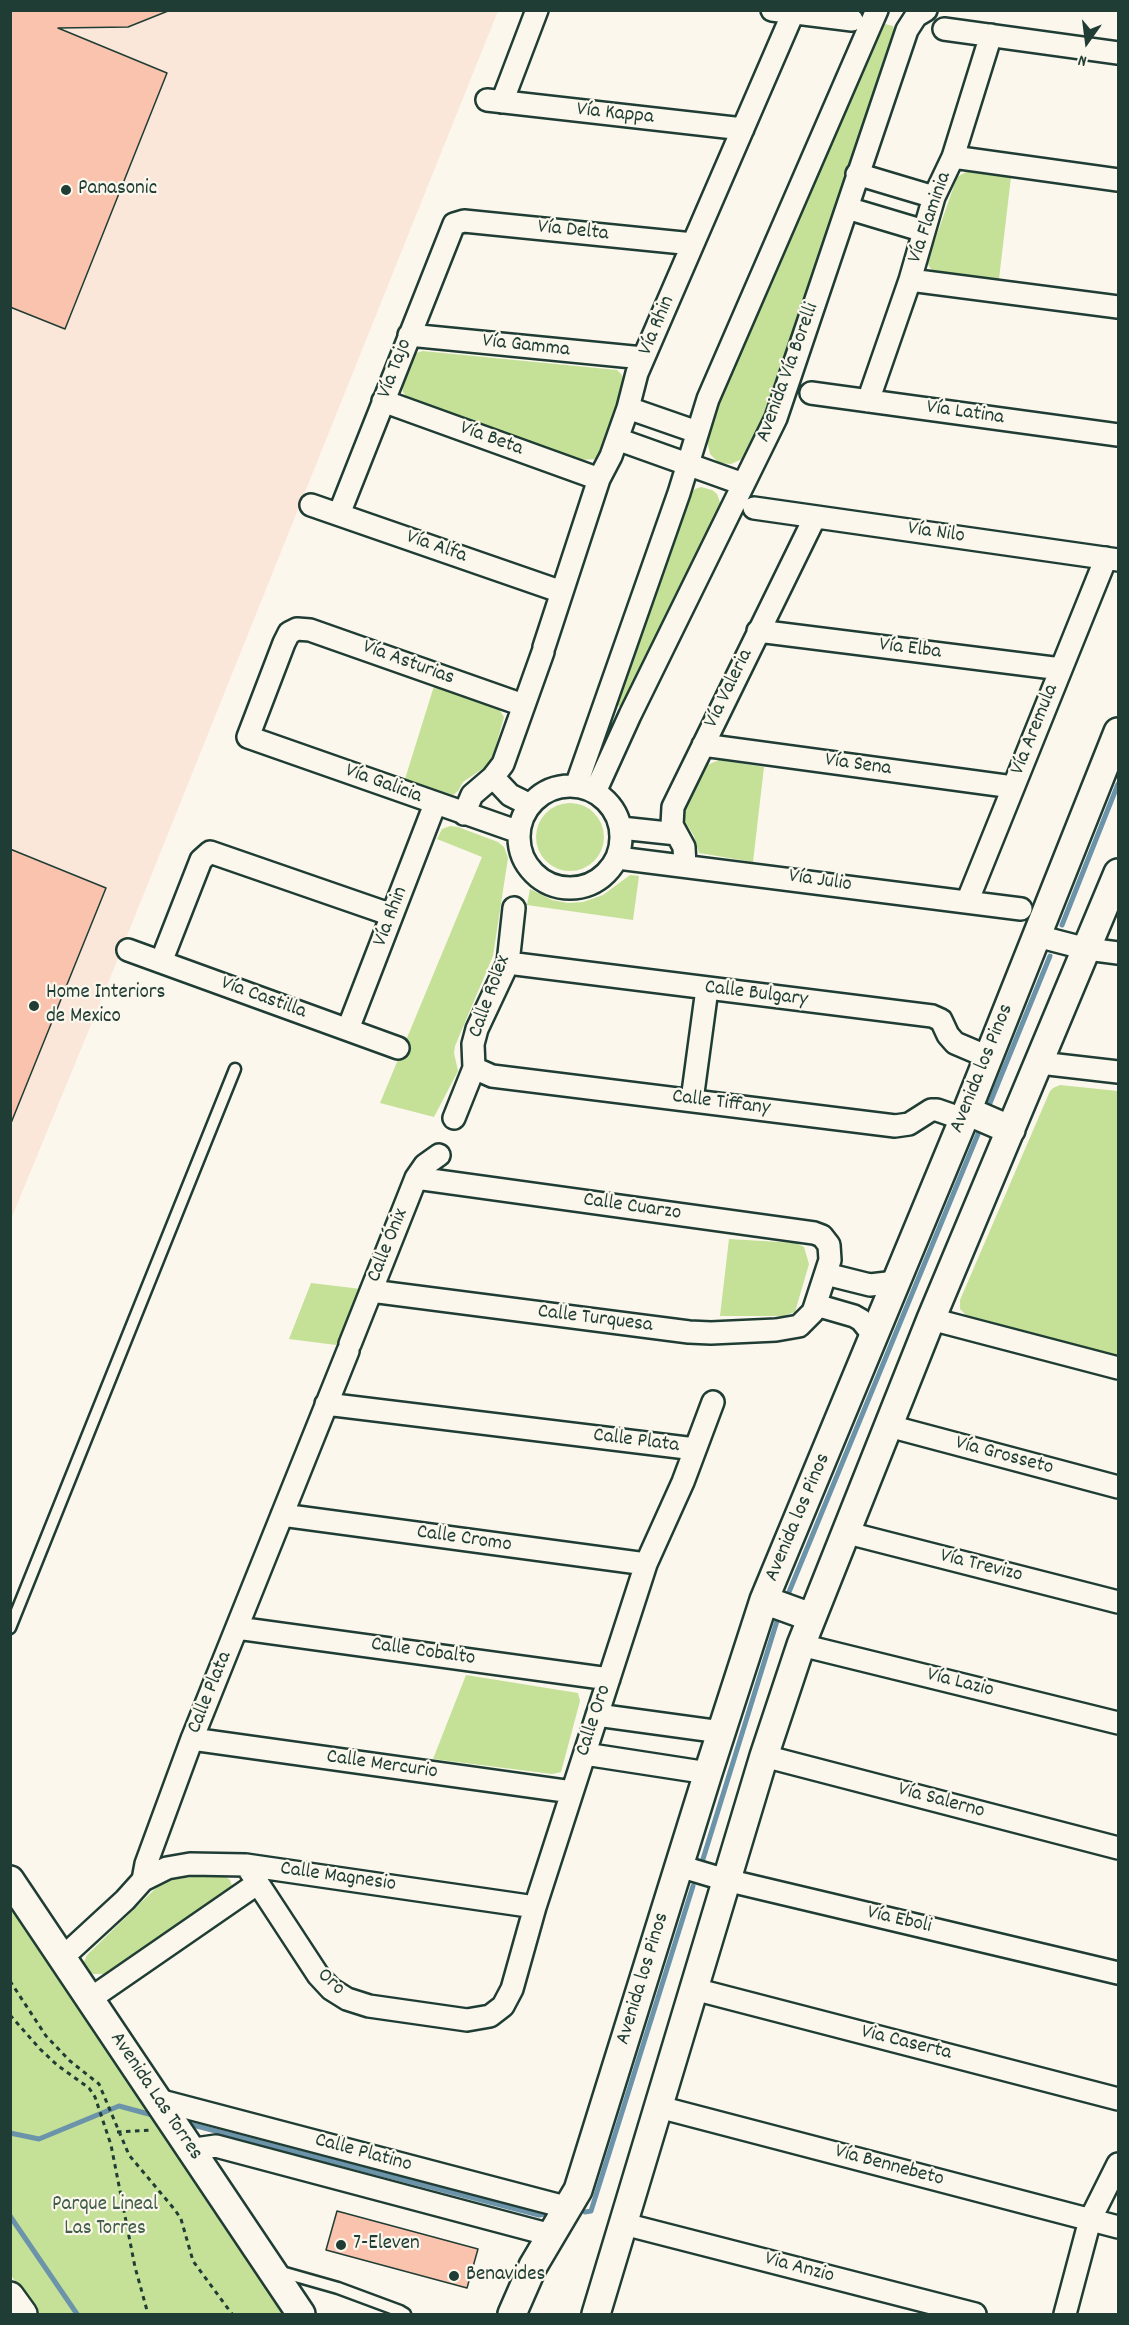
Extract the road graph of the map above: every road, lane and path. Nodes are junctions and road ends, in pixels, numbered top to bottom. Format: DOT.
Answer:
graph roads {
  1 [pos="537,10"];
  2 [pos="772,10"];
  3 [pos="877,10"];
  4 [pos="889,10"];
  5 [pos="793,13"];
  6 [pos="920,15"];
  7 [pos="852,20"];
  8 [pos="944,29"];
  9 [pos="991,35"];
  10 [pos="1119,53"];
  11 [pos="743,129"];
  12 [pos="952,157"];
  13 [pos="857,174"];
  14 [pos="1119,180"];
  15 [pos="934,197"];
  16 [pos="847,208"];
  17 [pos="454,224"];
  18 [pos="924,231"];
  19 [pos="693,244"];
  20 [pos="910,280"];
  21 [pos="1119,307"];
  22 [pos="409,335"];
  23 [pos="643,358"];
  24 [pos="811,393"];
  25 [pos="384,400"];
  26 [pos="868,401"];
  27 [pos="628,408"];
  28 [pos="697,432"];
  29 [pos="1119,435"];
  30 [pos="617,440"];
  31 [pos="688,463"];
  32 [pos="599,479"];
  33 [pos="743,484"];
  34 [pos="311,505"];
  35 [pos="754,508"];
  36 [pos="339,514"];
  37 [pos="815,517"];
  38 [pos="1112,559"];
  39 [pos="562,592"];
  40 [pos="758,631"];
  41 [pos="1061,669"];
  42 [pos="523,705"];
  43 [pos="1119,732"];
  44 [pos="594,736"];
  45 [pos="248,737"];
  46 [pos="703,745"];
  47 [pos="616,746"];
  48 [pos="493,777"];
  49 [pos="1013,787"];
  50 [pos="586,789"];
  51 [pos="435,804"];
  52 [pos="530,805"];
  53 [pos="464,814"];
  54 [pos="621,828"];
  55 [pos="519,832"];
  56 [pos="677,834"];
  57 [pos="618,858"];
  58 [pos="685,865"];
  59 [pos="1119,873"];
  60 [pos="967,902"];
  61 [pos="514,908"];
  62 [pos="1021,909"];
  63 [pos="392,915"];
  64 [pos="1037,936"];
  65 [pos="1087,949"];
  66 [pos="128,950"];
  67 [pos="1119,953"];
  68 [pos="161,962"];
  69 [pos="508,963"];
  70 [pos="707,989"];
  71 [pos="348,1029"];
  72 [pos="398,1048"];
  73 [pos="988,1058"];
  74 [pos="1040,1063"];
  75 [pos="474,1068"];
  76 [pos="235,1069"];
  77 [pos="1119,1072"];
  78 [pos="692,1101"];
  79 [pos="965,1115"];
  80 [pos="454,1118"];
  81 [pos="1011,1130"];
  82 [pos="439,1155"];
  83 [pos="416,1178"];
  84 [pos="828,1267"];
  85 [pos="896,1282"];
  86 [pos="371,1291"];
  87 [pos="815,1308"];
  88 [pos="931,1319"];
  89 [pos="874,1336"];
  90 [pos="349,1347"];
  91 [pos="1119,1368"];
  92 [pos="713,1402"];
  93 [pos="326,1404"];
  94 [pos="889,1426"];
  95 [pos="695,1449"];
  96 [pos="1119,1487"];
  97 [pos="282,1515"];
  98 [pos="844,1532"];
  99 [pos="646,1564"];
  100 [pos="764,1600"];
  101 [pos="1119,1602"];
  102 [pos="811,1617"];
  103 [pos="10,1628"];
  104 [pos="237,1628"];
  105 [pos="801,1645"];
  106 [pos="609,1679"];
  107 [pos="597,1715"];
  108 [pos="1119,1722"];
  109 [pos="721,1732"];
  110 [pos="192,1739"];
  111 [pos="585,1754"];
  112 [pos="764,1756"];
  113 [pos="708,1773"];
  114 [pos="572,1792"];
  115 [pos="1119,1848"];
  116 [pos="679,1866"];
  117 [pos="252,1874"];
  118 [pos="10,1880"];
  119 [pos="143,1880"];
  120 [pos="726,1880"];
  121 [pos="535,1907"];
  122 [pos="62,1958"];
  123 [pos="1119,1973"];
  124 [pos="10,1982"];
  125 [pos="694,1989"];
  126 [pos="90,1999"];
  127 [pos="10,2015"];
  128 [pos="466,2020"];
  129 [pos="1119,2098"];
  130 [pos="158,2100"];
  131 [pos="659,2107"];
  132 [pos="185,2142"];
  133 [pos="1119,2164"];
  134 [pos="569,2208"];
  135 [pos="1090,2220"];
  136 [pos="624,2224"];
  137 [pos="1119,2227"];
  138 [pos="550,2235"];
  139 [pos="270,2268"];
  140 [pos="10,2296"];
  141 [pos="23,2314"];
  142 [pos="148,2314"];
  143 [pos="232,2314"];
  144 [pos="301,2314"];
  145 [pos="405,2314"];
  146 [pos="512,2314"];
  147 [pos="596,2314"];
  148 [pos="975,2314"];
  149 [pos="1065,2314"];
  1 -- 11 [label="street, Vía Kappa"];
  2 -- 5 [label="street"];
  3 -- 28 [label="street"];
  4 -- 6 [label="street"];
  5 -- 7 [label="street"];
  5 -- 11 [label="street, Vía Rhin"];
  6 -- 13 [label="street, Avenida Vía Borelli"];
  8 -- 9 [label="street"];
  9 -- 10 [label="street"];
  9 -- 12 [label="street, Vía Flaminia"];
  11 -- 19 [label="street, Vía Rhin"];
  12 -- 14 [label="street"];
  12 -- 15 [label="street, Vía Flaminia"];
  13 -- 15 [label="street"];
  13 -- 16 [label="street, Avenida Vía Borelli"];
  15 -- 18 [label="street, Vía Flaminia"];
  16 -- 18 [label="street"];
  16 -- 33 [label="street, Avenida Vía Borelli"];
  17 -- 19 [label="street, Vía Delta"];
  17 -- 22 [label="street, Vía Tajo"];
  18 -- 20 [label="street, Vía Flaminia"];
  19 -- 23 [label="street, Vía Rhin"];
  20 -- 21 [label="street"];
  20 -- 26 [label="street, Vía Flaminia"];
  22 -- 23 [label="street, Vía Gamma"];
  22 -- 25 [label="street, Vía Tajo"];
  23 -- 27 [label="street, Vía Rhin"];
  24 -- 26 [label="street, Vía Latina"];
  25 -- 32 [label="street, Vía Beta"];
  25 -- 36 [label="street, Vía Tajo"];
  26 -- 29 [label="street, Vía Latina"];
  27 -- 28 [label="street"];
  27 -- 30 [label="street, Vía Rhin"];
  28 -- 31 [label="street"];
  30 -- 31 [label="street"];
  30 -- 32 [label="street, Vía Rhin"];
  31 -- 33 [label="street"];
  31 -- 44 [label="street"];
  32 -- 39 [label="street, Vía Rhin"];
  33 -- 47 [label="street, Avenida Vía Borelli"];
  34 -- 36 [label="street, Vía Alfa"];
  35 -- 37 [label="street, Vía Nilo"];
  36 -- 39 [label="street, Vía Alfa"];
  37 -- 38 [label="street, Vía Nilo"];
  37 -- 40 [label="street, Vía Valeria"];
  38 -- 41 [label="street, Vía Aremula"];
  39 -- 42 [label="street, Vía Rhin"];
  40 -- 41 [label="street, Vía Elba"];
  40 -- 46 [label="street, Vía Valeria"];
  41 -- 49 [label="street, Vía Aremula"];
  42 -- 45 [label="street, Vía Asturias"];
  42 -- 48 [label="street, Vía Rhin"];
  43 -- 64 [label="street, Avenida los Pinos"];
  44 -- 47 [label="street"];
  44 -- 50 [label="street"];
  45 -- 51 [label="street, Vía Galicia"];
  46 -- 49 [label="street, Vía Sena"];
  46 -- 56 [label="street, Vía Valeria"];
  47 -- 50 [label="street, Avenida Vía Borelli"];
  48 -- 52 [label="street"];
  48 -- 53 [label="street, Vía Rhin"];
  49 -- 60 [label="street, Vía Aremula"];
  50 -- 52 [label="street"];
  50 -- 54 [label="street"];
  51 -- 53 [label="street, Vía Galicia"];
  51 -- 63 [label="street, Vía Rhin"];
  52 -- 55 [label="street"];
  53 -- 55 [label="street, Vía Galicia"];
  54 -- 56 [label="street"];
  54 -- 57 [label="street"];
  55 -- 57 [label="street"];
  56 -- 58 [label="street, Vía Valeria"];
  57 -- 58 [label="street, Vía Julio"];
  58 -- 60 [label="street, Vía Julio"];
  59 -- 65 [label="street"];
  60 -- 62 [label="street, Vía Julio"];
  61 -- 69 [label="street, Calle Rolex"];
  63 -- 68 [label="street"];
  63 -- 71 [label="street, Vía Rhin"];
  64 -- 65 [label="street"];
  64 -- 73 [label="street, Avenida los Pinos"];
  65 -- 67 [label="street"];
  65 -- 74 [label="street"];
  66 -- 68 [label="street, Vía Castilla"];
  68 -- 71 [label="street, Vía Castilla"];
  69 -- 70 [label="street, Calle Bulgary"];
  69 -- 75 [label="street, Calle Rolex"];
  70 -- 73 [label="street, Calle Bulgary"];
  70 -- 78 [label="street"];
  71 -- 72 [label="street, Vía Castilla"];
  73 -- 79 [label="street, Avenida los Pinos"];
  74 -- 77 [label="street"];
  74 -- 81 [label="street"];
  75 -- 78 [label="street, Calle Tiffany"];
  75 -- 80 [label="street, Calle Rolex"];
  76 -- 103 [label="lane"];
  78 -- 79 [label="street, Calle Tiffany"];
  79 -- 81 [label="street"];
  79 -- 85 [label="street, Avenida los Pinos"];
  81 -- 88 [label="street"];
  82 -- 83 [label="street, Calle Ónix"];
  83 -- 84 [label="street, Calle Cuarzo"];
  83 -- 86 [label="street, Calle Ónix"];
  84 -- 85 [label="street"];
  84 -- 87 [label="street"];
  85 -- 89 [label="street, Avenida los Pinos"];
  86 -- 87 [label="street, Calle Turquesa"];
  86 -- 90 [label="street, Calle Ónix"];
  87 -- 89 [label="street"];
  88 -- 91 [label="street"];
  88 -- 94 [label="street"];
  89 -- 100 [label="street, Avenida los Pinos"];
  90 -- 93 [label="street, Calle Plata"];
  92 -- 95 [label="street, Calle Oro"];
  93 -- 95 [label="street, Calle Plata"];
  93 -- 97 [label="street, Calle Plata"];
  94 -- 96 [label="street, Vía Grosseto"];
  94 -- 98 [label="street"];
  95 -- 99 [label="street, Calle Oro"];
  97 -- 99 [label="street, Calle Cromo"];
  97 -- 104 [label="street, Calle Plata"];
  98 -- 101 [label="street, Vía Trevizo"];
  98 -- 102 [label="street"];
  99 -- 106 [label="street, Calle Oro"];
  100 -- 102 [label="street"];
  100 -- 109 [label="street, Avenida los Pinos"];
  102 -- 105 [label="street"];
  104 -- 106 [label="street, Calle Cobalto"];
  104 -- 110 [label="street, Calle Plata"];
  105 -- 108 [label="street, Vía Lazio"];
  105 -- 112 [label="street"];
  106 -- 107 [label="street, Calle Oro"];
  107 -- 109 [label="street"];
  107 -- 111 [label="street, Calle Oro"];
  109 -- 113 [label="street, Avenida los Pinos"];
  110 -- 114 [label="street, Calle Mercurio"];
  110 -- 119 [label="street, Calle Plata"];
  111 -- 113 [label="street"];
  111 -- 114 [label="street, Calle Oro"];
  112 -- 115 [label="street, Vía Salerno"];
  112 -- 120 [label="street"];
  113 -- 116 [label="street, Avenida los Pinos"];
  114 -- 121 [label="street, Calle Oro"];
  116 -- 120 [label="street, Vía Eboli"];
  116 -- 134 [label="street, Avenida los Pinos"];
  117 -- 119 [label="street, Calle Magnesio"];
  117 -- 121 [label="street, Calle Magnesio"];
  117 -- 126 [label="street"];
  117 -- 128 [label="street, Oro"];
  118 -- 122 [label="street, Avenida Las Torres"];
  119 -- 122 [label="street, Calle Plata"];
  120 -- 123 [label="street, Vía Eboli"];
  120 -- 125 [label="street"];
  121 -- 128 [label="street, Calle Oro"];
  122 -- 126 [label="street, Avenida Las Torres"];
  124 -- 143 [label="path"];
  125 -- 129 [label="street, Via Caserta"];
  125 -- 131 [label="street"];
  126 -- 130 [label="street, Avenida Las Torres"];
  127 -- 142 [label="path"];
  130 -- 132 [label="street, Avenida Las Torres"];
  130 -- 134 [label="street, Calle Platino"];
  131 -- 135 [label="street, Vía Bennebeto"];
  131 -- 136 [label="street"];
  132 -- 138 [label="street, Calle Platino"];
  132 -- 139 [label="street, Avenida Las Torres"];
  133 -- 135 [label="street"];
  134 -- 138 [label="street, Avenida los Pinos"];
  135 -- 137 [label="street, Vía Bennebeto"];
  135 -- 149 [label="street"];
  136 -- 147 [label="street"];
  136 -- 148 [label="street, Via Anzio"];
  138 -- 146 [label="street, Avenida los Pinos"];
  139 -- 144 [label="street, Avenida Las Torres"];
  139 -- 145 [label="lane"];
  140 -- 141 [label="street"];
}
